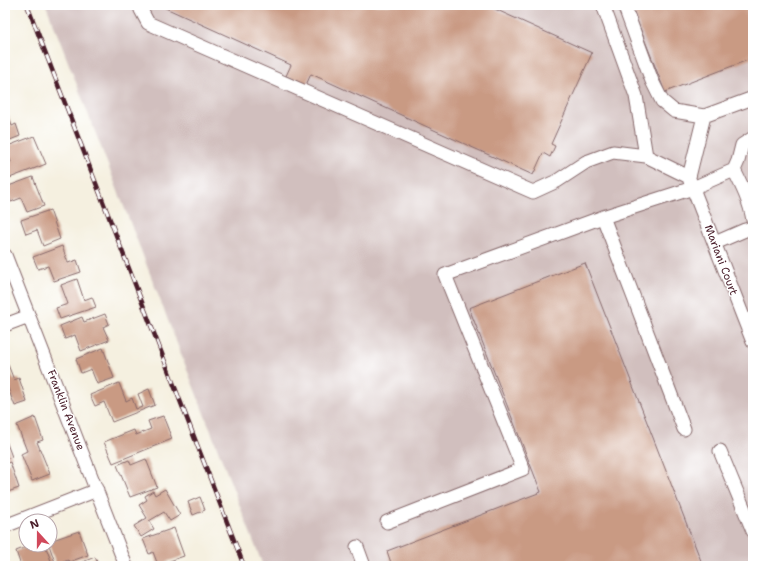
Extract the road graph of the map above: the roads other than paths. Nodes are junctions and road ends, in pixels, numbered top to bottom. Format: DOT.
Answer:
graph roads {
  1 [pos="144,5"];
  2 [pos="603,5"];
  3 [pos="624,5"];
  4 [pos="753,98"];
  5 [pos="704,116"];
  6 [pos="753,138"];
  7 [pos="646,156"];
  8 [pos="734,170"];
  9 [pos="691,183"];
  10 [pos="603,217"];
  11 [pos="753,220"];
  12 [pos="753,228"];
  13 [pos="715,243"];
  14 [pos="5,255"];
  15 [pos="29,316"];
  16 [pos="5,325"];
  17 [pos="753,342"];
  18 [pos="684,429"];
  19 [pos="720,451"];
  20 [pos="97,490"];
  21 [pos="387,522"];
  22 [pos="5,526"];
  23 [pos="753,531"];
  24 [pos="357,547"];
  25 [pos="126,566"];
  26 [pos="364,566"];
  1 -- 7 [label="street"];
  2 -- 7 [label="street"];
  3 -- 5 [label="street"];
  4 -- 5 [label="street"];
  5 -- 9 [label="street"];
  6 -- 8 [label="street"];
  7 -- 9 [label="street"];
  8 -- 9 [label="street"];
  8 -- 11 [label="street"];
  9 -- 10 [label="street"];
  9 -- 13 [label="street, Mariani Court"];
  10 -- 18 [label="street"];
  10 -- 21 [label="street"];
  12 -- 13 [label="street"];
  13 -- 17 [label="street, Mariani Court"];
  14 -- 15 [label="street, Franklin Avenue"];
  15 -- 16 [label="street"];
  15 -- 20 [label="street, Franklin Avenue"];
  19 -- 23 [label="street"];
  20 -- 22 [label="street"];
  20 -- 25 [label="street, Franklin Avenue"];
  24 -- 26 [label="street"];
}
